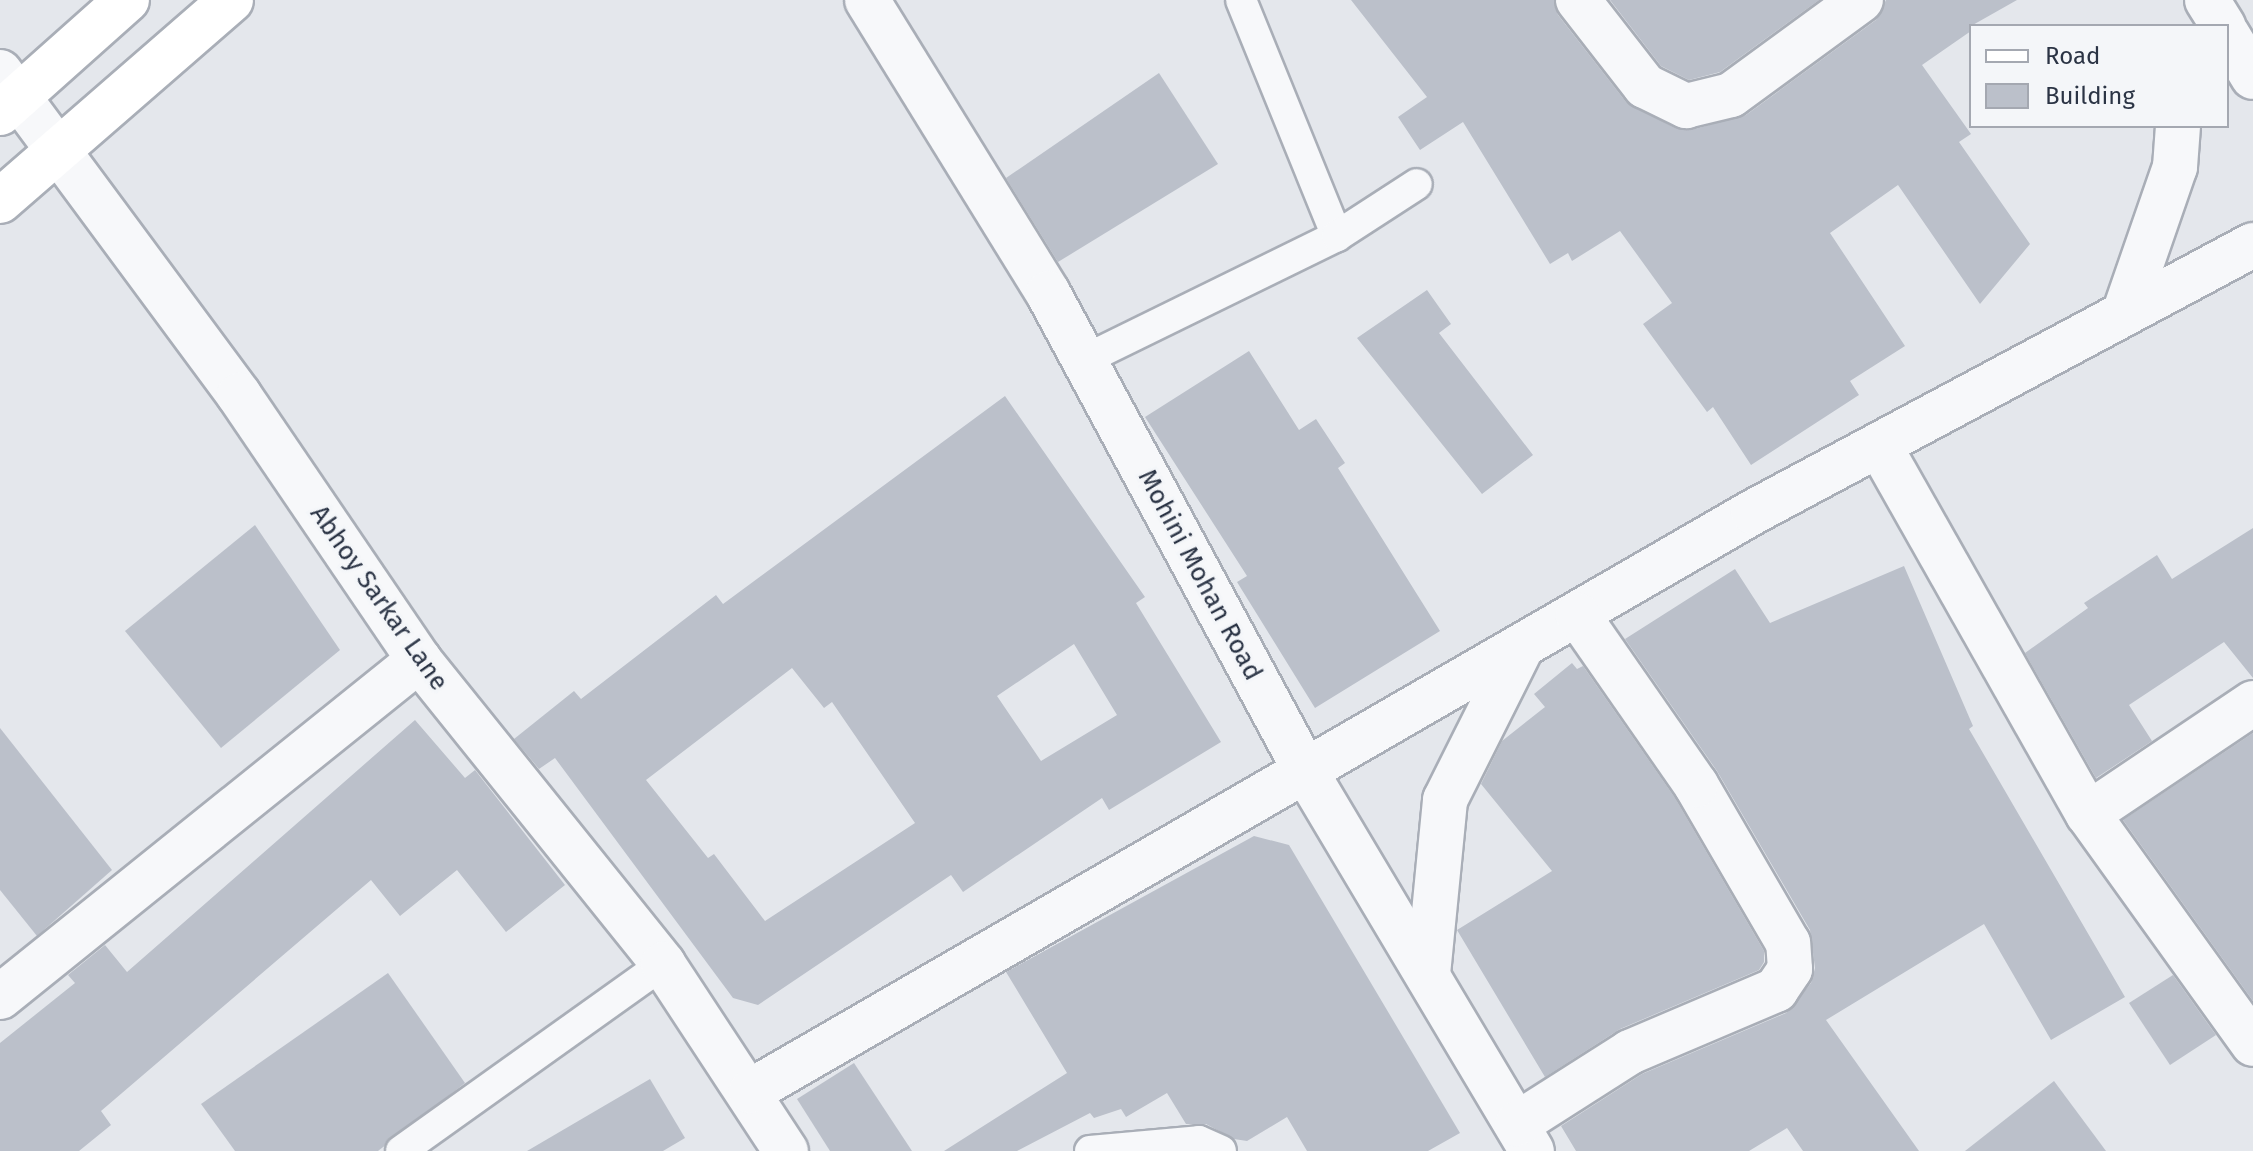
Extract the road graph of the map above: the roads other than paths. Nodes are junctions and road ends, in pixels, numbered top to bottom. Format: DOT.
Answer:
graph roads {
  1 [pos="127,0"];
  2 [pos="231,0"];
  3 [pos="867,0"];
  4 [pos="1241,0"];
  5 [pos="1578,0"];
  6 [pos="1861,0"];
  7 [pos="2184,0"];
  8 [pos="2207,0"];
  9 [pos="2183,24"];
  10 [pos="2222,24"];
  11 [pos="2229,37"];
  12 [pos="2253,77"];
  13 [pos="7,94"];
  14 [pos="2178,128"];
  15 [pos="60,150"];
  16 [pos="1417,184"];
  17 [pos="0,201"];
  18 [pos="1337,236"];
  19 [pos="2253,245"];
  20 [pos="2124,314"];
  21 [pos="1084,360"];
  22 [pos="1879,445"];
  23 [pos="1578,615"];
  24 [pos="1521,648"];
  25 [pos="419,660"];
  26 [pos="2253,703"];
  27 [pos="1306,772"];
  28 [pos="2088,814"];
  29 [pos="663,964"];
  30 [pos="1428,974"];
  31 [pos="0,997"];
  32 [pos="2253,1044"];
  33 [pos="751,1091"];
  34 [pos="1525,1138"];
  35 [pos="401,1151"];
  36 [pos="786,1151"];
  37 [pos="1090,1151"];
  38 [pos="1221,1151"];
  1 -- 13 [label="main road"];
  2 -- 15 [label="main road"];
  3 -- 21 [label="street, Mohini Mohan Road"];
  4 -- 18 [label="lane"];
  5 -- 6 [label="street"];
  7 -- 9 [label="street"];
  8 -- 10 [label="street"];
  11 -- 12 [label="street"];
  13 -- 15 [label="street, Abhoy Sarkar Lane"];
  14 -- 20 [label="street"];
  15 -- 17 [label="main road"];
  15 -- 25 [label="street, Abhoy Sarkar Lane"];
  16 -- 18 [label="lane"];
  18 -- 21 [label="lane"];
  19 -- 20 [label="street"];
  20 -- 22 [label="street"];
  21 -- 27 [label="street, Mohini Mohan Road"];
  22 -- 23 [label="street"];
  22 -- 28 [label="street"];
  23 -- 24 [label="street"];
  23 -- 34 [label="street"];
  24 -- 27 [label="street"];
  24 -- 30 [label="street"];
  25 -- 29 [label="street, Abhoy Sarkar Lane"];
  25 -- 31 [label="street"];
  26 -- 28 [label="street"];
  27 -- 30 [label="street, Mohini Mohan Road"];
  27 -- 33 [label="street"];
  28 -- 32 [label="street"];
  29 -- 33 [label="street, Abhoy Sarkar Lane"];
  29 -- 35 [label="lane"];
  30 -- 34 [label="street, Mohini Mohan Road"];
  33 -- 36 [label="street, Abhoy Sarkar Lane"];
  37 -- 38 [label="lane"];
}
